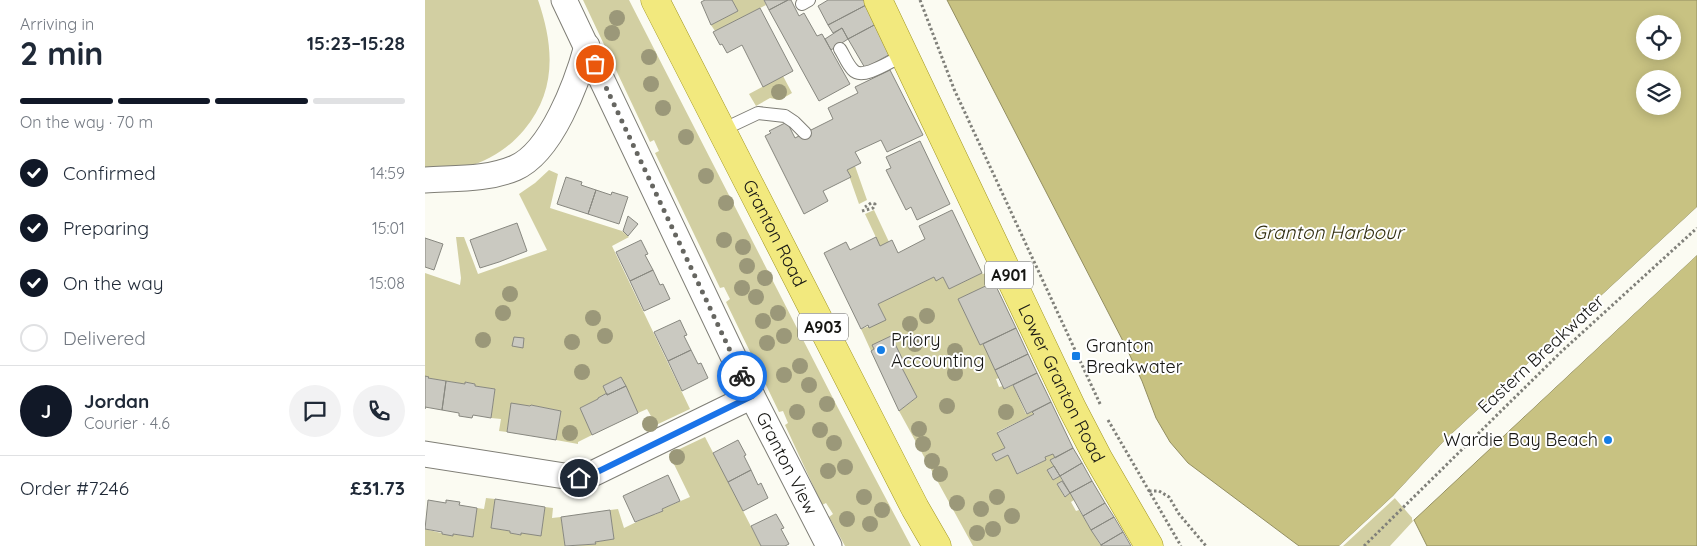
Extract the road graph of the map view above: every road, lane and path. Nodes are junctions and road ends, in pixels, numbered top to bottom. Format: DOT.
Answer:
graph roads {
  1 [pos="564,0"];
  2 [pos="655,0"];
  3 [pos="878,0"];
  4 [pos="920,0"];
  5 [pos="587,46"];
  6 [pos="840,49"];
  7 [pos="904,55"];
  8 [pos="722,130"];
  9 [pos="805,133"];
  10 [pos="425,180"];
  11 [pos="1697,228"];
  12 [pos="752,396"];
  13 [pos="1103,412"];
  14 [pos="1108,420"];
  15 [pos="425,454"];
  16 [pos="1149,491"];
  17 [pos="829,546"];
  18 [pos="937,546"];
  19 [pos="1149,546"];
  20 [pos="1181,546"];
  21 [pos="1206,546"];
  22 [pos="1364,546"];
  1 -- 5 [label="street, Granton View"];
  2 -- 8 [label="main road, Granton Road / A903"];
  3 -- 7 [label="main road, Lower Granton Road / A901"];
  4 -- 13 [label="path"];
  5 -- 10 [label="street"];
  5 -- 12 [label="street, Granton View"];
  6 -- 7 [label="lane"];
  7 -- 19 [label="main road, Lower Granton Road / A901"];
  8 -- 9 [label="lane"];
  8 -- 18 [label="main road, Granton Road / A903"];
  11 -- 22 [label="path, Eastern Breakwater"];
  12 -- 15 [label="street"];
  12 -- 17 [label="street, Granton View"];
  14 -- 16 [label="path"];
  16 -- 20 [label="path"];
  16 -- 21 [label="path"];
}
